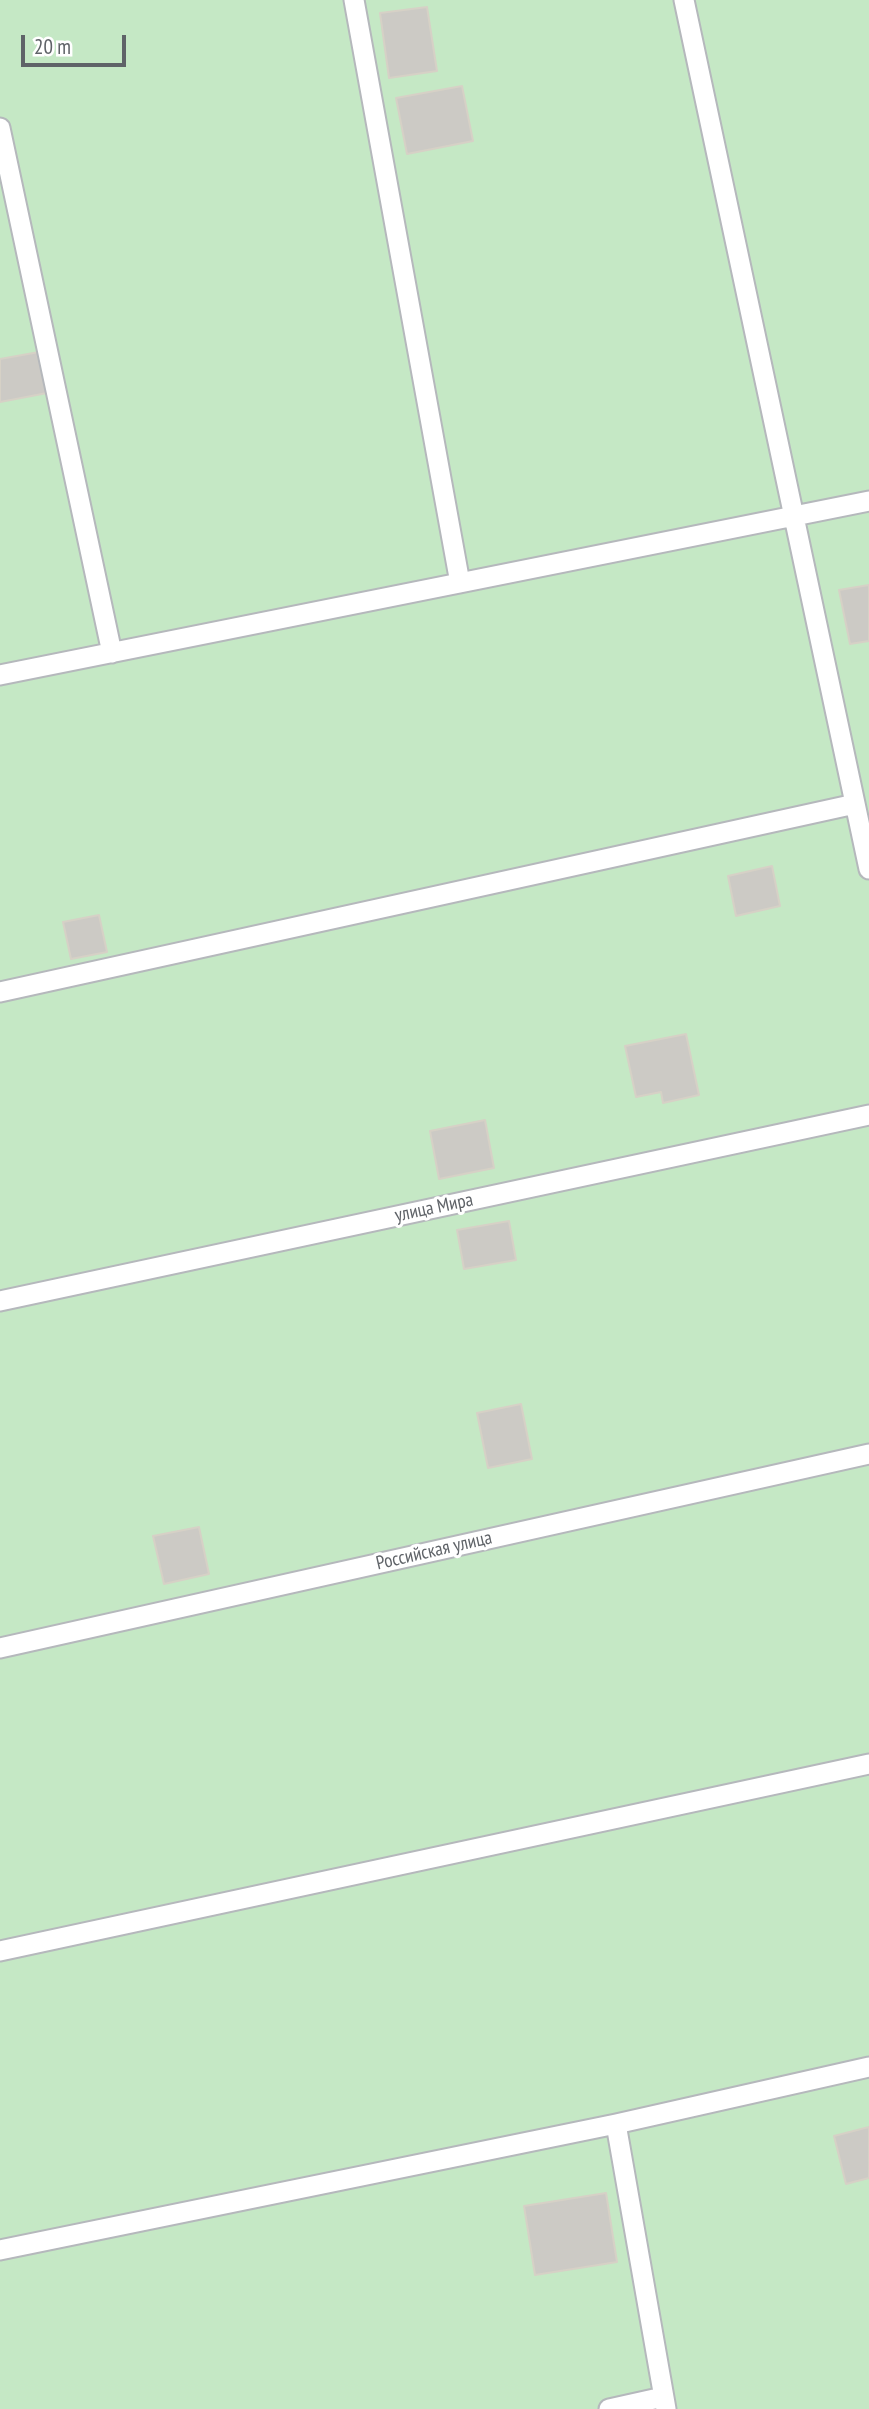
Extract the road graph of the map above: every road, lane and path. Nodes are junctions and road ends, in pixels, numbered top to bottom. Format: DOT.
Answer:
graph roads {
  1 [pos="354,0"];
  2 [pos="684,0"];
  3 [pos="0,128"];
  4 [pos="869,500"];
  5 [pos="794,517"];
  6 [pos="460,583"];
  7 [pos="112,653"];
  8 [pos="0,675"];
  9 [pos="855,804"];
  10 [pos="868,862"];
  11 [pos="0,992"];
  12 [pos="869,1115"];
  13 [pos="0,1301"];
  14 [pos="869,1454"];
  15 [pos="0,1648"];
  16 [pos="869,1764"];
  17 [pos="0,1951"];
  18 [pos="869,2067"];
  19 [pos="617,2124"];
  20 [pos="0,2250"];
  21 [pos="664,2403"];
  22 [pos="609,2409"];
  1 -- 6 [label="lane"];
  2 -- 5 [label="lane"];
  3 -- 7 [label="lane"];
  4 -- 5 [label="lane"];
  5 -- 6 [label="lane"];
  5 -- 9 [label="lane"];
  6 -- 7 [label="lane"];
  7 -- 8 [label="lane"];
  9 -- 10 [label="lane"];
  9 -- 11 [label="lane"];
  12 -- 13 [label="lane, улица Мира"];
  14 -- 15 [label="lane, Российская улица"];
  16 -- 17 [label="lane"];
  18 -- 19 [label="lane"];
  19 -- 20 [label="lane"];
  19 -- 21 [label="lane"];
  21 -- 22 [label="lane"];
}
